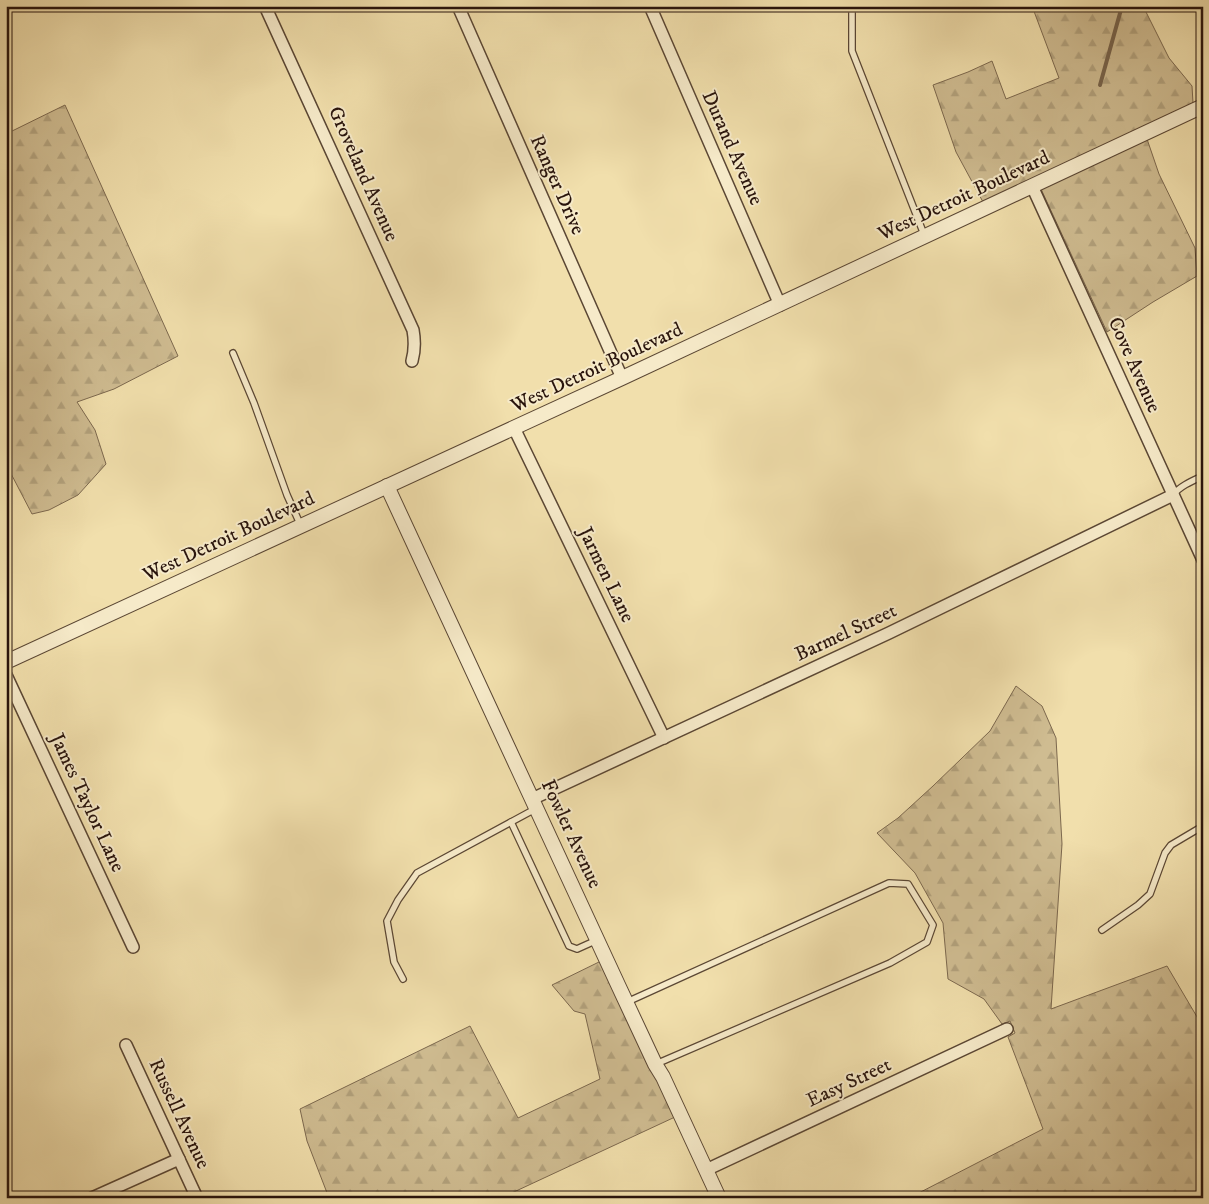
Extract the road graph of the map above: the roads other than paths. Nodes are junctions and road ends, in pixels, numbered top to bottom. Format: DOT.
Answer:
graph roads {
  1 [pos="265,6"];
  2 [pos="458,6"];
  3 [pos="650,6"];
  4 [pos="852,6"];
  5 [pos="1203,106"];
  6 [pos="1032,186"];
  7 [pos="925,236"];
  8 [pos="780,305"];
  9 [pos="233,353"];
  10 [pos="412,361"];
  11 [pos="622,378"];
  12 [pos="514,428"];
  13 [pos="1203,476"];
  14 [pos="387,486"];
  15 [pos="1173,495"];
  16 [pos="301,526"];
  17 [pos="1203,560"];
  18 [pos="6,662"];
  19 [pos="6,675"];
  20 [pos="664,738"];
  21 [pos="534,804"];
  22 [pos="511,822"];
  23 [pos="1203,826"];
  24 [pos="1102,930"];
  25 [pos="598,940"];
  26 [pos="133,947"];
  27 [pos="403,979"];
  28 [pos="627,1002"];
  29 [pos="1007,1029"];
  30 [pos="126,1045"];
  31 [pos="655,1064"];
  32 [pos="179,1159"];
  33 [pos="706,1170"];
  34 [pos="92,1198"];
  35 [pos="197,1198"];
  36 [pos="719,1198"];
  1 -- 10 [label="street, Groveland Avenue"];
  2 -- 11 [label="street, Ranger Drive"];
  3 -- 8 [label="street, Durand Avenue"];
  4 -- 7 [label="lane"];
  5 -- 6 [label="street, West Detroit Boulevard"];
  6 -- 7 [label="street, West Detroit Boulevard"];
  6 -- 15 [label="street, Cove Avenue"];
  7 -- 8 [label="street, West Detroit Boulevard"];
  8 -- 11 [label="street, West Detroit Boulevard"];
  9 -- 16 [label="lane"];
  11 -- 12 [label="street, West Detroit Boulevard"];
  12 -- 14 [label="street, West Detroit Boulevard"];
  12 -- 20 [label="street, Jarmen Lane"];
  13 -- 15 [label="lane"];
  14 -- 16 [label="street, West Detroit Boulevard"];
  14 -- 21 [label="street, Fowler Avenue"];
  15 -- 17 [label="street, Cove Avenue"];
  15 -- 20 [label="street, Barmel Street"];
  16 -- 18 [label="street, West Detroit Boulevard"];
  19 -- 26 [label="street, James Taylor Lane"];
  20 -- 21 [label="street, Barmel Street"];
  21 -- 22 [label="lane"];
  21 -- 25 [label="street, Fowler Avenue"];
  22 -- 25 [label="lane"];
  22 -- 27 [label="lane"];
  23 -- 24 [label="lane"];
  25 -- 28 [label="street, Fowler Avenue"];
  28 -- 31 [label="street, Fowler Avenue"];
  28 -- 31 [label="lane"];
  29 -- 33 [label="street, Easy Street"];
  30 -- 32 [label="street, Russell Avenue"];
  31 -- 33 [label="street, Fowler Avenue"];
  32 -- 34 [label="street"];
  32 -- 35 [label="street, Russell Avenue"];
  33 -- 36 [label="street, Fowler Avenue"];
}
